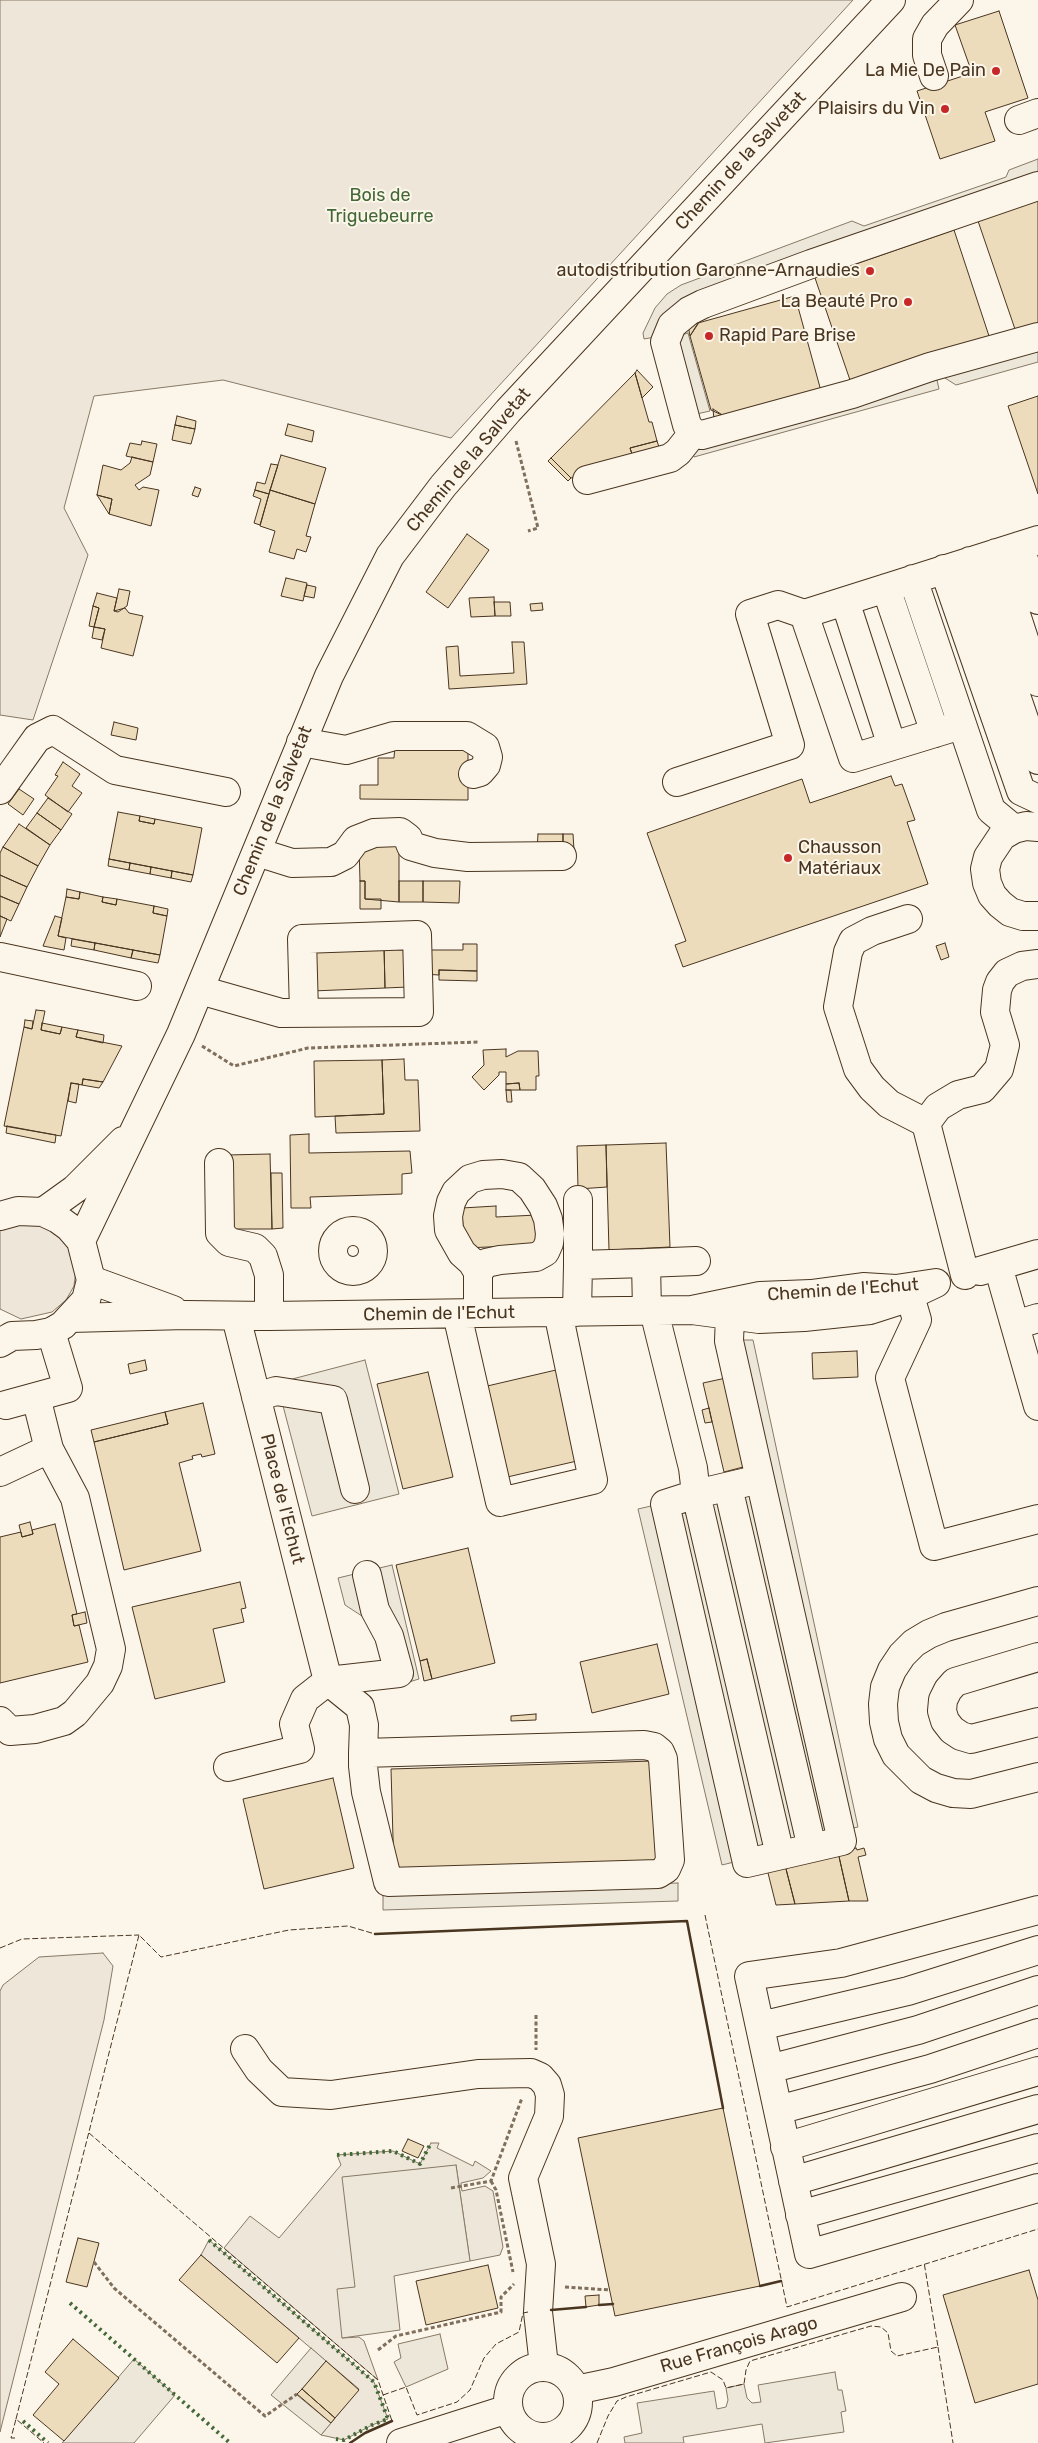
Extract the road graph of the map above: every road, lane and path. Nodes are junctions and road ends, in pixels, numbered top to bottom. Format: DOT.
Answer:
graph roads {
  1 [pos="891,0"];
  2 [pos="959,0"];
  3 [pos="934,76"];
  4 [pos="1038,186"];
  5 [pos="1038,337"];
  6 [pos="508,411"];
  7 [pos="693,433"];
  8 [pos="587,480"];
  9 [pos="528,531"];
  10 [pos="1018,546"];
  11 [pos="970,561"];
  12 [pos="944,569"];
  13 [pos="913,579"];
  14 [pos="886,588"];
  15 [pos="1038,600"];
  16 [pos="845,601"];
  17 [pos="804,614"];
  18 [pos="1038,682"];
  19 [pos="961,725"];
  20 [pos="935,733"];
  21 [pos="301,742"];
  22 [pos="892,746"];
  23 [pos="1038,760"];
  24 [pos="473,774"];
  25 [pos="677,782"];
  26 [pos="0,790"];
  27 [pos="226,792"];
  28 [pos="1038,799"];
  29 [pos="1026,828"];
  30 [pos="257,852"];
  31 [pos="562,856"];
  32 [pos="1038,916"];
  33 [pos="908,919"];
  34 [pos="0,957"];
  35 [pos="1038,964"];
  36 [pos="137,986"];
  37 [pos="200,990"];
  38 [pos="304,1012"];
  39 [pos="181,1034"];
  40 [pos="478,1042"];
  41 [pos="140,1123"];
  42 [pos="926,1123"];
  43 [pos="219,1163"];
  44 [pos="578,1200"];
  45 [pos="44,1212"];
  46 [pos="0,1216"];
  47 [pos="81,1241"];
  48 [pos="1038,1254"];
  49 [pos="696,1261"];
  50 [pos="646,1263"];
  51 [pos="578,1265"];
  52 [pos="998,1266"];
  53 [pos="352,1271"];
  54 [pos="478,1272"];
  55 [pos="965,1275"];
  56 [pos="91,1280"];
  57 [pos="936,1283"];
  58 [pos="910,1296"];
  59 [pos="692,1310"];
  60 [pos="650,1311"];
  61 [pos="568,1312"];
  62 [pos="467,1313"];
  63 [pos="186,1315"];
  64 [pos="353,1315"];
  65 [pos="730,1315"];
  66 [pos="270,1316"];
  67 [pos="236,1317"];
  68 [pos="1026,1322"];
  69 [pos="61,1325"];
  70 [pos="4,1336"];
  71 [pos="36,1397"];
  72 [pos="256,1397"];
  73 [pos="6,1405"];
  74 [pos="1038,1406"];
  75 [pos="49,1450"];
  76 [pos="0,1472"];
  77 [pos="760,1479"];
  78 [pos="728,1487"];
  79 [pos="355,1489"];
  80 [pos="696,1494"];
  81 [pos="1038,1519"];
  82 [pos="367,1575"];
  83 [pos="1038,1601"];
  84 [pos="1038,1657"];
  85 [pos="328,1682"];
  86 [pos="0,1721"];
  87 [pos="1038,1722"];
  88 [pos="363,1753"];
  89 [pos="228,1767"];
  90 [pos="1038,1776"];
  91 [pos="812,1848"];
  92 [pos="1038,1910"];
  93 [pos="1038,1950"];
  94 [pos="1038,1990"];
  95 [pos="536,2015"];
  96 [pos="760,2026"];
  97 [pos="1038,2033"];
  98 [pos="245,2049"];
  99 [pos="769,2069"];
  100 [pos="1038,2071"];
  101 [pos="531,2073"];
  102 [pos="1038,2109"];
  103 [pos="778,2110"];
  104 [pos="785,2147"];
  105 [pos="1038,2148"];
  106 [pos="793,2181"];
  107 [pos="451,2188"];
  108 [pos="1038,2188"];
  109 [pos="800,2214"];
  110 [pos="94,2262"];
  111 [pos="515,2283"];
  112 [pos="902,2297"];
  113 [pos="378,2350"];
  114 [pos="544,2366"];
  115 [pos="576,2390"];
  116 [pos="297,2394"];
  117 [pos="508,2409"];
  118 [pos="401,2443"];
  1 -- 6 [label="street, Chemin de la Salvetat"];
  2 -- 3 [label="street"];
  4 -- 7 [label="street"];
  5 -- 7 [label="street"];
  6 -- 9 [label="path"];
  6 -- 21 [label="street, Chemin de la Salvetat"];
  7 -- 8 [label="street"];
  10 -- 11 [label="street"];
  10 -- 15 [label="street"];
  10 -- 18 [label="street"];
  11 -- 12 [label="street"];
  11 -- 23 [label="street"];
  12 -- 13 [label="street"];
  12 -- 28 [label="street"];
  13 -- 14 [label="street"];
  13 -- 19 [label="street"];
  14 -- 16 [label="street"];
  14 -- 20 [label="street"];
  16 -- 17 [label="street"];
  16 -- 22 [label="street"];
  17 -- 22 [label="street"];
  17 -- 25 [label="street"];
  19 -- 20 [label="street"];
  19 -- 29 [label="street"];
  20 -- 22 [label="street"];
  21 -- 24 [label="street"];
  21 -- 30 [label="street, Chemin de la Salvetat"];
  26 -- 27 [label="street"];
  29 -- 32 [label="street"];
  30 -- 31 [label="street"];
  30 -- 37 [label="street, Chemin de la Salvetat"];
  33 -- 42 [label="street"];
  34 -- 36 [label="street"];
  35 -- 42 [label="street"];
  37 -- 38 [label="street"];
  37 -- 39 [label="street, Chemin de la Salvetat"];
  38 -- 38 [label="street"];
  39 -- 40 [label="path"];
  39 -- 41 [label="street, Chemin de la Salvetat"];
  41 -- 45 [label="street, Chemin de la Salvetat"];
  41 -- 47 [label="street, Chemin de la Salvetat"];
  42 -- 55 [label="street"];
  43 -- 66 [label="street"];
  44 -- 51 [label="street"];
  45 -- 46 [label="street"];
  45 -- 47 [label="street"];
  47 -- 56 [label="street"];
  48 -- 52 [label="street, Chemin de l'Echut"];
  49 -- 50 [label="street"];
  50 -- 51 [label="street"];
  50 -- 60 [label="street"];
  51 -- 61 [label="street"];
  52 -- 55 [label="street, Chemin de l'Echut"];
  52 -- 68 [label="street"];
  53 -- 64 [label="street"];
  54 -- 62 [label="street"];
  55 -- 57 [label="street, Chemin de l'Echut"];
  56 -- 63 [label="street, Chemin de l'Echut"];
  56 -- 69 [label="street"];
  57 -- 58 [label="street, Chemin de l'Echut"];
  57 -- 59 [label="street, Chemin de l'Echut"];
  58 -- 65 [label="street, Chemin de l'Echut"];
  58 -- 81 [label="street"];
  59 -- 60 [label="street, Chemin de l'Echut"];
  59 -- 65 [label="street, Chemin de l'Echut"];
  60 -- 61 [label="street, Chemin de l'Echut"];
  60 -- 80 [label="street"];
  61 -- 62 [label="street, Chemin de l'Echut"];
  61 -- 62 [label="street"];
  62 -- 64 [label="street, Chemin de l'Echut"];
  63 -- 67 [label="street, Chemin de l'Echut"];
  63 -- 69 [label="street, Chemin de l'Echut"];
  64 -- 66 [label="street, Chemin de l'Echut"];
  65 -- 77 [label="street"];
  66 -- 67 [label="street, Chemin de l'Echut"];
  67 -- 72 [label="street, Place de l'Echut"];
  68 -- 74 [label="street"];
  69 -- 70 [label="street"];
  69 -- 71 [label="street"];
  71 -- 73 [label="street"];
  71 -- 75 [label="street"];
  72 -- 79 [label="street"];
  72 -- 85 [label="street, Place de l'Echut"];
  75 -- 76 [label="street"];
  75 -- 86 [label="street"];
  77 -- 78 [label="street"];
  77 -- 91 [label="street"];
  78 -- 80 [label="street"];
  78 -- 91 [label="street"];
  80 -- 91 [label="street"];
  82 -- 85 [label="street"];
  83 -- 90 [label="street"];
  84 -- 87 [label="street"];
  85 -- 88 [label="street"];
  85 -- 89 [label="street"];
  88 -- 88 [label="street"];
  92 -- 96 [label="street"];
  93 -- 96 [label="street"];
  94 -- 99 [label="street"];
  95 -- 101 [label="path"];
  96 -- 99 [label="street"];
  97 -- 103 [label="street"];
  98 -- 101 [label="street"];
  99 -- 103 [label="street"];
  100 -- 104 [label="street"];
  101 -- 107 [label="path"];
  101 -- 114 [label="street"];
  102 -- 106 [label="street"];
  103 -- 104 [label="street"];
  104 -- 106 [label="street"];
  105 -- 109 [label="street"];
  106 -- 109 [label="street"];
  108 -- 109 [label="street"];
  110 -- 116 [label="path"];
  111 -- 113 [label="path"];
  112 -- 115 [label="street, Rue François Arago"];
  114 -- 115 [label="street"];
  114 -- 117 [label="street"];
  115 -- 117 [label="street"];
  117 -- 118 [label="street"];
}
